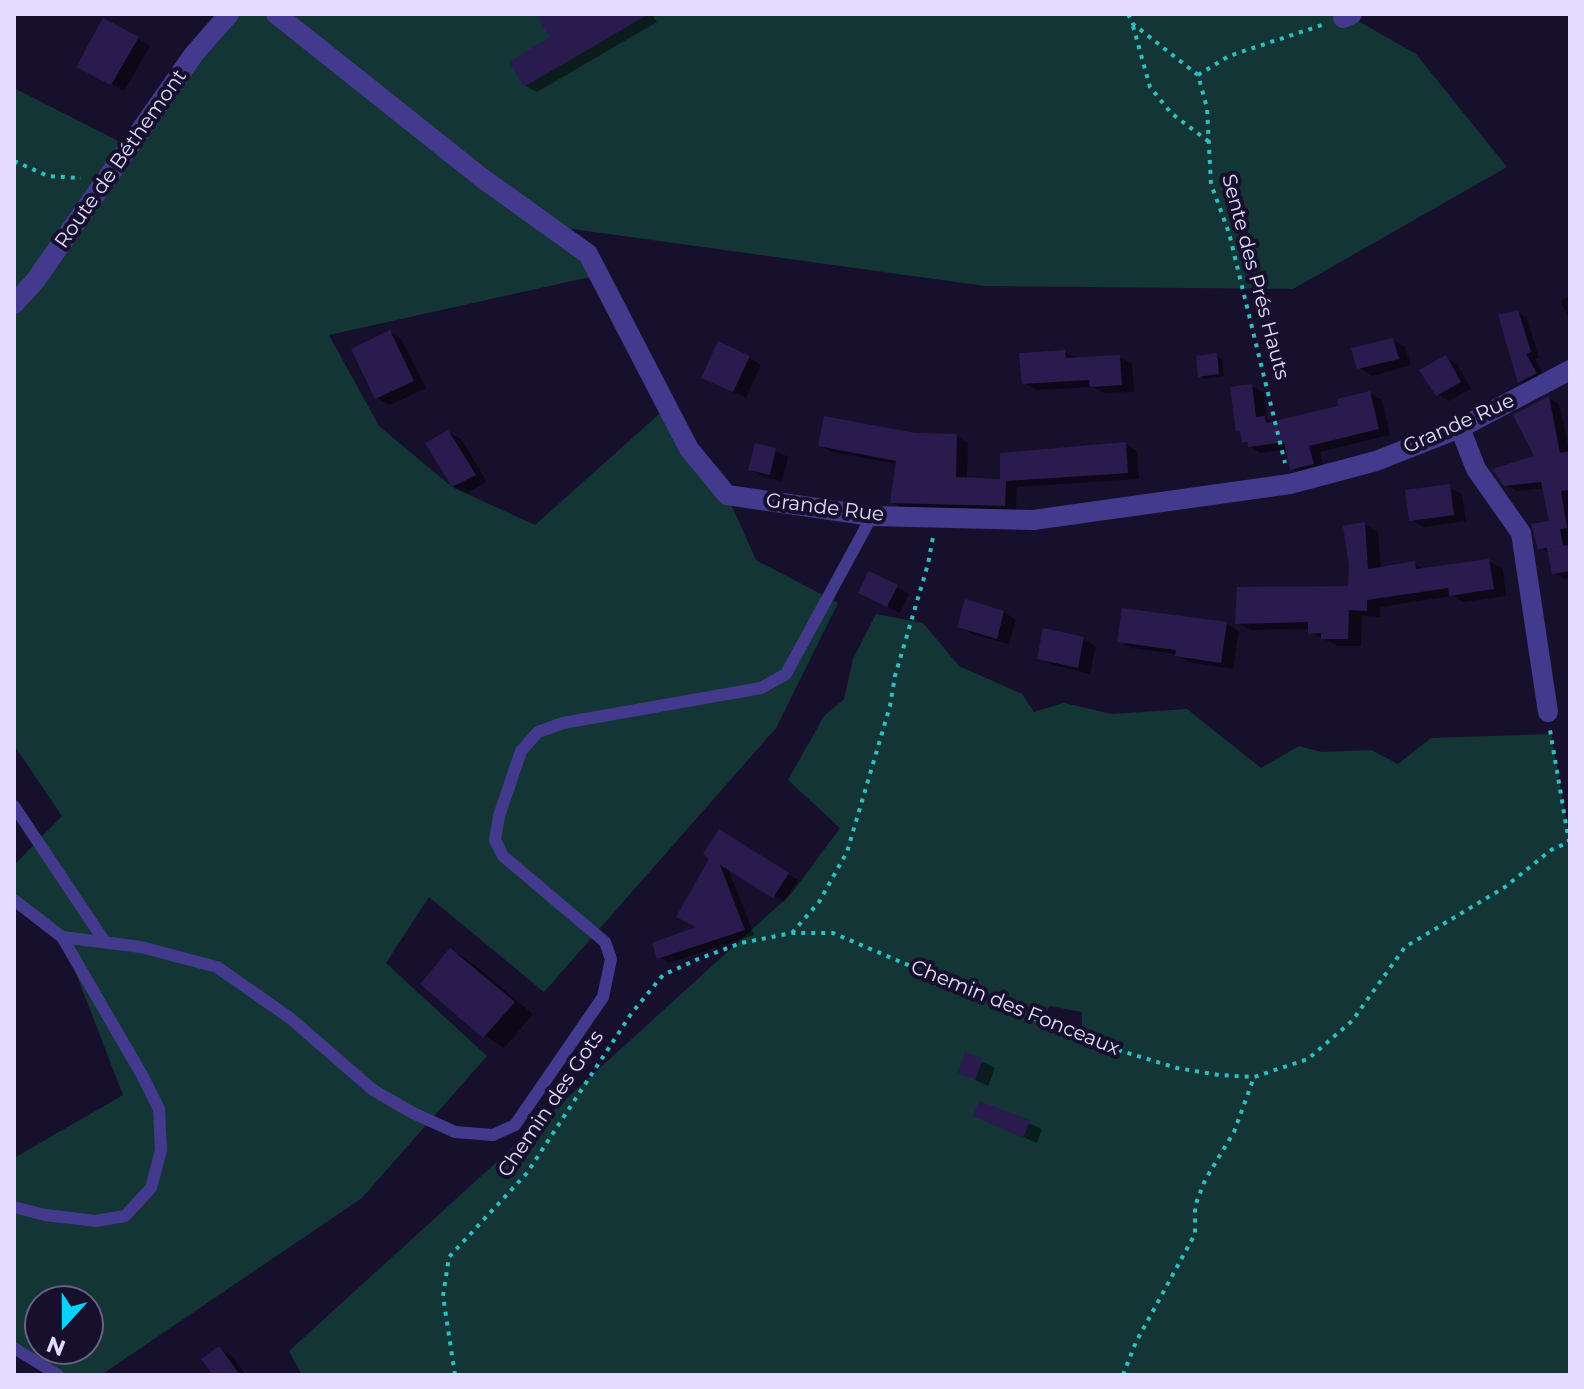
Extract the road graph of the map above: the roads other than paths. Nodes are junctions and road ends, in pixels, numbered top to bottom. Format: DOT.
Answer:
graph roads {
  1 [pos="229,14"];
  2 [pos="276,14"];
  3 [pos="14,304"];
  4 [pos="1570,370"];
  5 [pos="1460,428"];
  6 [pos="872,516"];
  7 [pos="1548,712"];
  8 [pos="14,806"];
  9 [pos="14,900"];
  10 [pos="62,937"];
  11 [pos="105,942"];
  12 [pos="14,1207"];
  13 [pos="14,1348"];
  14 [pos="58,1375"];
  1 -- 3 [label="street, Route de Béthemont"];
  2 -- 6 [label="street, Grande Rue"];
  4 -- 5 [label="street, Grande Rue"];
  5 -- 6 [label="street, Grande Rue"];
  5 -- 7 [label="street"];
  6 -- 11 [label="lane"];
  8 -- 11 [label="lane"];
  9 -- 10 [label="lane"];
  10 -- 11 [label="lane"];
  10 -- 12 [label="lane"];
  13 -- 14 [label="lane"];
}
